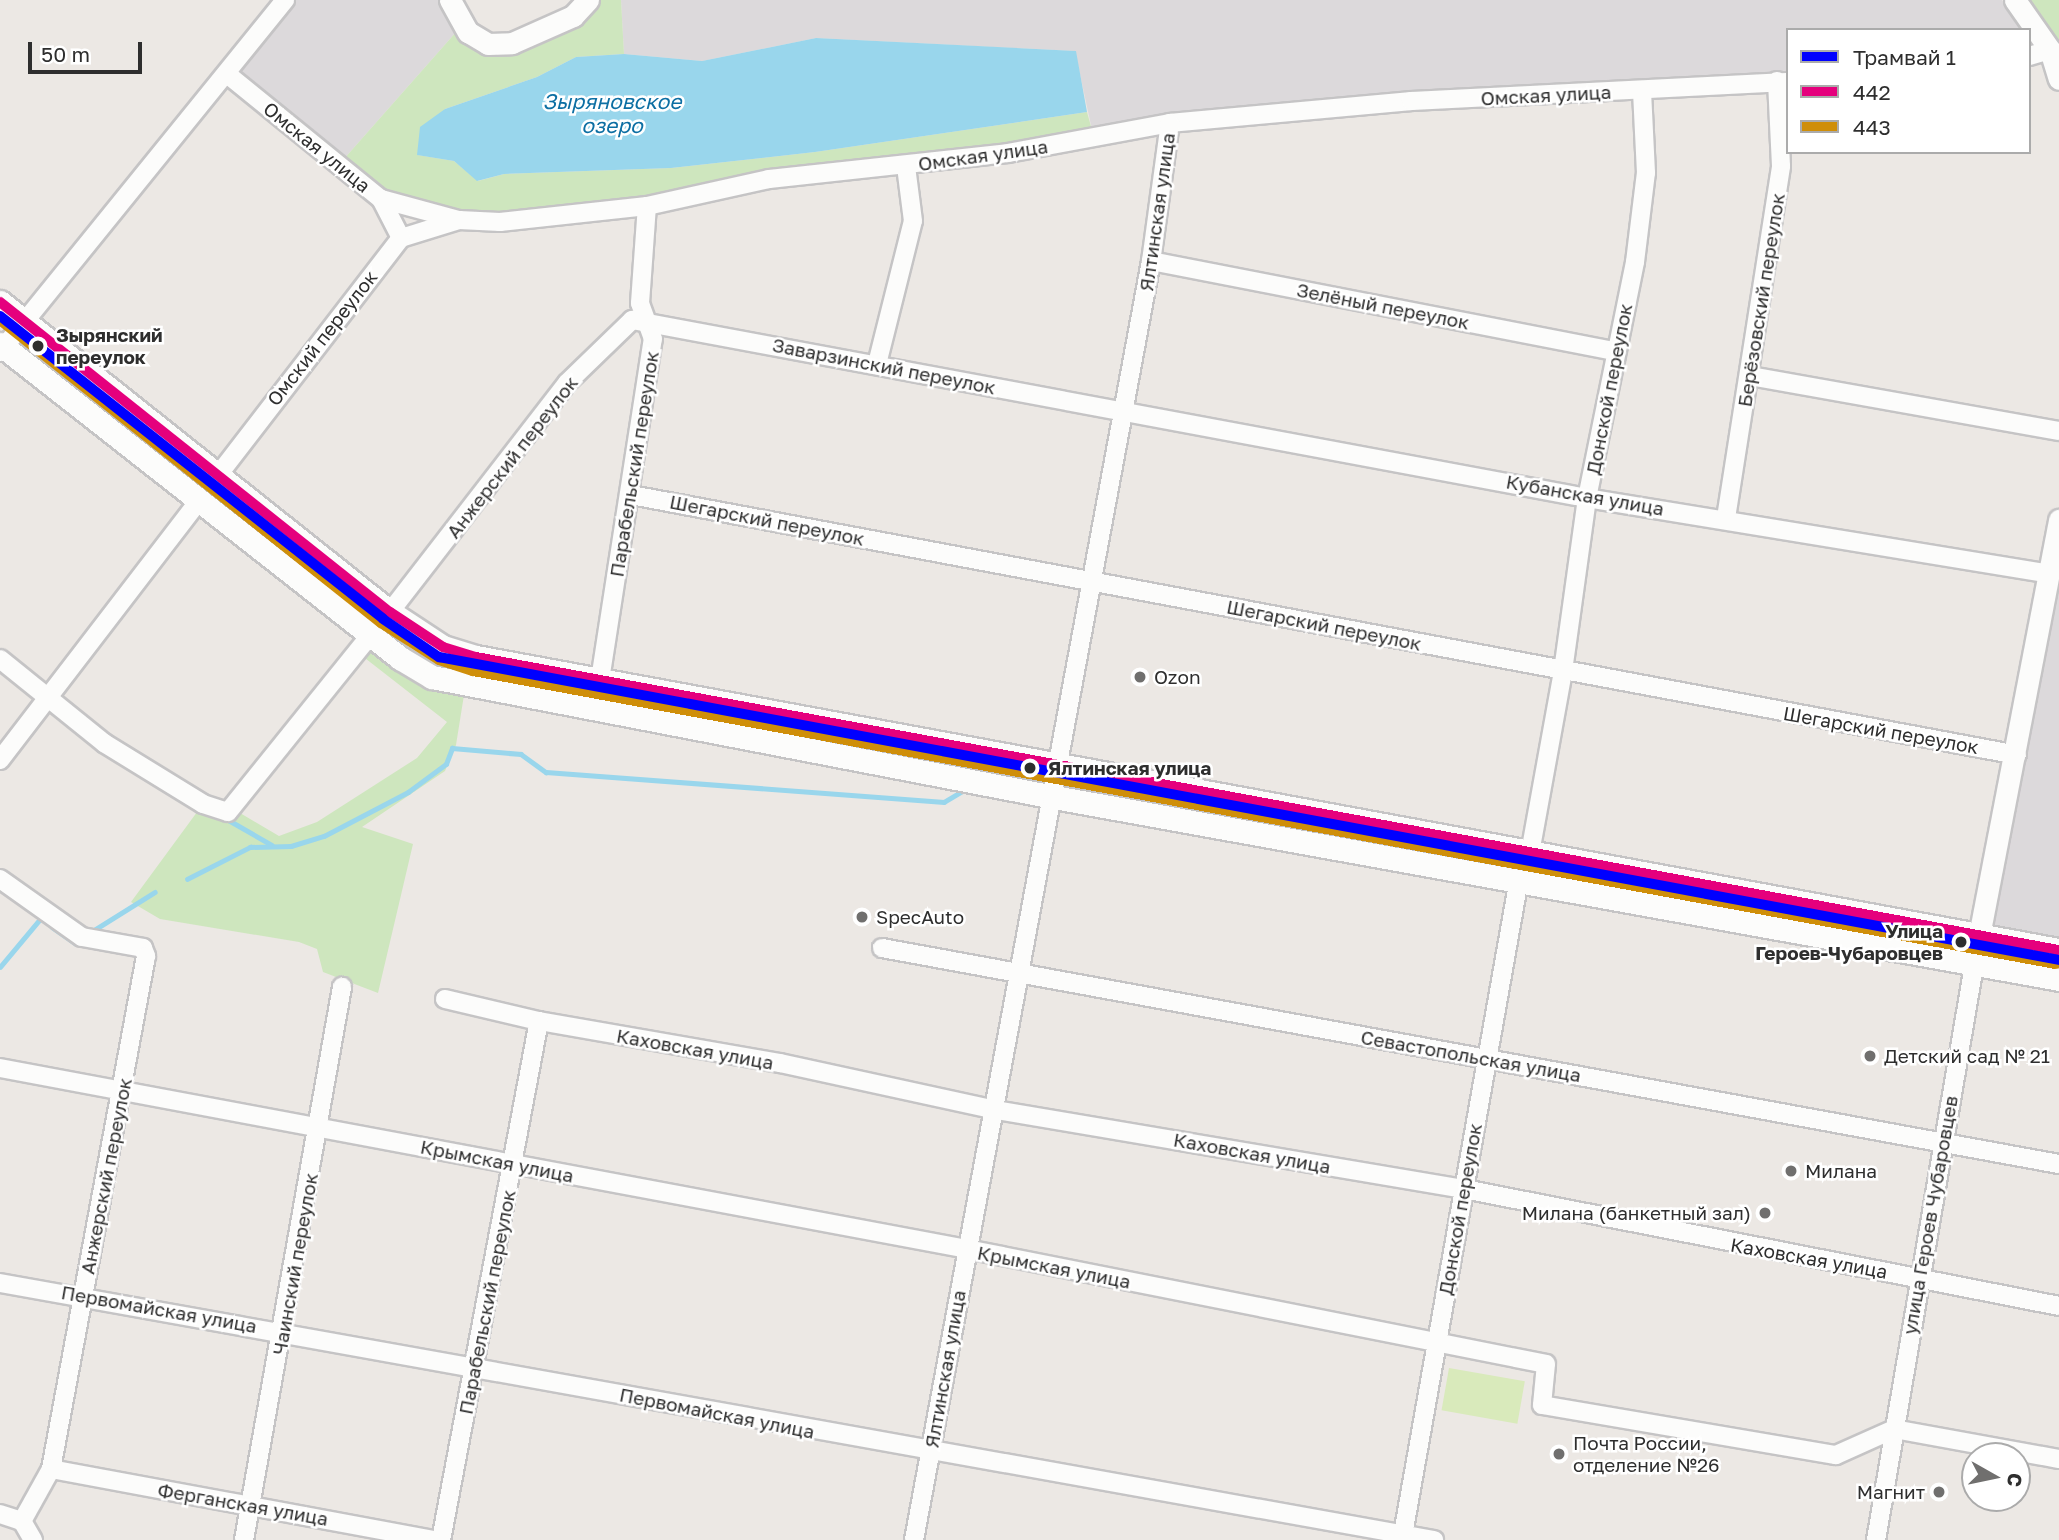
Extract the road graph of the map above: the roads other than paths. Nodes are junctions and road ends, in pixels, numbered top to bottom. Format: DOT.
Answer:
graph roads {
  1 [pos="285,0"];
  2 [pos="450,0"];
  3 [pos="588,0"];
  4 [pos="2015,0"];
  5 [pos="2028,28"];
  6 [pos="2031,35"];
  7 [pos="2039,53"];
  8 [pos="227,74"];
  9 [pos="2059,79"];
  10 [pos="1783,81"];
  11 [pos="1642,90"];
  12 [pos="1170,123"];
  13 [pos="906,166"];
  14 [pos="381,199"];
  15 [pos="647,206"];
  16 [pos="459,220"];
  17 [pos="401,238"];
  18 [pos="1151,261"];
  19 [pos="0,302"];
  20 [pos="24,321"];
  21 [pos="646,322"];
  22 [pos="1,348"];
  23 [pos="1615,351"];
  24 [pos="877,364"];
  25 [pos="1750,376"];
  26 [pos="1121,413"];
  27 [pos="2059,431"];
  28 [pos="219,474"];
  29 [pos="631,495"];
  30 [pos="1587,498"];
  31 [pos="199,500"];
  32 [pos="1726,518"];
  33 [pos="2059,520"];
  34 [pos="2049,574"];
  35 [pos="1090,581"];
  36 [pos="390,612"];
  37 [pos="371,634"];
  38 [pos="0,659"];
  39 [pos="1563,671"];
  40 [pos="600,680"];
  41 [pos="50,698"];
  42 [pos="2017,755"];
  43 [pos="0,760"];
  44 [pos="1060,765"];
  45 [pos="1054,797"];
  46 [pos="1530,853"];
  47 [pos="0,879"];
  48 [pos="1519,879"];
  49 [pos="1979,936"];
  50 [pos="882,948"];
  51 [pos="2059,950"];
  52 [pos="1974,963"];
  53 [pos="1020,975"];
  54 [pos="2059,979"];
  55 [pos="342,987"];
  56 [pos="445,999"];
  57 [pos="538,1021"];
  58 [pos="1487,1059"];
  59 [pos="0,1068"];
  60 [pos="122,1090"];
  61 [pos="996,1110"];
  62 [pos="319,1127"];
  63 [pos="1942,1143"];
  64 [pos="515,1164"];
  65 [pos="2059,1164"];
  66 [pos="1464,1189"];
  67 [pos="967,1249"];
  68 [pos="1917,1278"];
  69 [pos="0,1283"];
  70 [pos="83,1296"];
  71 [pos="2059,1306"];
  72 [pos="283,1331"];
  73 [pos="1437,1344"];
  74 [pos="473,1368"];
  75 [pos="1894,1429"];
  76 [pos="931,1453"];
  77 [pos="2059,1459"];
  78 [pos="51,1469"];
  79 [pos="251,1505"];
  80 [pos="0,1514"];
  81 [pos="22,1521"];
  82 [pos="1402,1538"];
  83 [pos="33,1540"];
  84 [pos="244,1540"];
  85 [pos="435,1540"];
  86 [pos="441,1540"];
  87 [pos="914,1540"];
  88 [pos="1434,1540"];
  89 [pos="1876,1540"];
  1 -- 8 [label="street"];
  2 -- 3 [label="street"];
  4 -- 5 [label="street"];
  6 -- 7 [label="street"];
  7 -- 9 [label="street"];
  8 -- 14 [label="street, Омская улица"];
  8 -- 20 [label="street"];
  10 -- 11 [label="street, Омская улица"];
  10 -- 25 [label="street, Берёзовский переулок"];
  11 -- 12 [label="street, Омская улица"];
  11 -- 23 [label="street, Донской переулок"];
  12 -- 13 [label="street, Омская улица"];
  12 -- 18 [label="street, Ялтинская улица"];
  13 -- 15 [label="street, Омская улица"];
  13 -- 24 [label="street"];
  14 -- 16 [label="street, Омская улица"];
  14 -- 17 [label="street"];
  15 -- 16 [label="street, Омская улица"];
  15 -- 21 [label="street, Парабельский переулок"];
  16 -- 17 [label="street"];
  17 -- 28 [label="street, Омский переулок"];
  18 -- 23 [label="street, Зелёный переулок"];
  18 -- 26 [label="street, Ялтинская улица"];
  19 -- 20 [label="main road"];
  20 -- 22 [label="street"];
  20 -- 28 [label="main road"];
  21 -- 24 [label="street, Заварзинский переулок"];
  21 -- 29 [label="street, Парабельский переулок"];
  21 -- 36 [label="street, Анжерский переулок"];
  22 -- 31 [label="main road"];
  23 -- 30 [label="street, Донской переулок"];
  24 -- 26 [label="street, Заварзинский переулок"];
  25 -- 27 [label="street"];
  25 -- 32 [label="street, Берёзовский переулок"];
  26 -- 30 [label="street, Кубанская улица"];
  26 -- 35 [label="street, Ялтинская улица"];
  28 -- 36 [label="main road"];
  29 -- 35 [label="street, Шегарский переулок"];
  29 -- 40 [label="street, Парабельский переулок"];
  30 -- 32 [label="street, Кубанская улица"];
  30 -- 39 [label="street, Донской переулок"];
  31 -- 37 [label="main road"];
  31 -- 41 [label="street"];
  32 -- 34 [label="street, Кубанская улица"];
  33 -- 34 [label="street, улица Героев Чубаровцев"];
  34 -- 42 [label="street, улица Героев Чубаровцев"];
  35 -- 39 [label="street, Шегарский переулок"];
  35 -- 44 [label="street, Ялтинская улица"];
  36 -- 40 [label="main road"];
  37 -- 41 [label="street"];
  37 -- 45 [label="main road"];
  38 -- 41 [label="street"];
  39 -- 42 [label="street, Шегарский переулок"];
  39 -- 46 [label="street, Донской переулок"];
  40 -- 44 [label="main road"];
  41 -- 43 [label="street"];
  42 -- 49 [label="street, улица Героев Чубаровцев"];
  44 -- 45 [label="street, Ялтинская улица"];
  44 -- 46 [label="main road"];
  45 -- 48 [label="main road"];
  45 -- 53 [label="street, Ялтинская улица"];
  46 -- 49 [label="main road"];
  47 -- 60 [label="street, Анжерский переулок"];
  48 -- 52 [label="main road"];
  48 -- 58 [label="street, Донской переулок"];
  49 -- 51 [label="main road"];
  49 -- 52 [label="street, улица Героев Чубаровцев"];
  50 -- 53 [label="street, Севастопольская улица"];
  52 -- 54 [label="main road"];
  52 -- 63 [label="street, улица Героев Чубаровцев"];
  53 -- 58 [label="street, Севастопольская улица"];
  53 -- 61 [label="street, Ялтинская улица"];
  55 -- 62 [label="street, Чаинский переулок"];
  56 -- 57 [label="street, Каховская улица"];
  57 -- 61 [label="street, Каховская улица"];
  57 -- 64 [label="street, Парабельский переулок"];
  58 -- 63 [label="street, Севастопольская улица"];
  58 -- 66 [label="street, Донской переулок"];
  59 -- 60 [label="street, Крымская улица"];
  60 -- 62 [label="street, Крымская улица"];
  60 -- 70 [label="street, Анжерский переулок"];
  61 -- 66 [label="street, Каховская улица"];
  61 -- 67 [label="street, Ялтинская улица"];
  62 -- 64 [label="street, Крымская улица"];
  62 -- 72 [label="street, Чаинский переулок"];
  63 -- 65 [label="street, Севастопольская улица"];
  63 -- 68 [label="street, улица Героев Чубаровцев"];
  64 -- 67 [label="street, Крымская улица"];
  64 -- 74 [label="street, Парабельский переулок"];
  66 -- 68 [label="street, Каховская улица"];
  66 -- 73 [label="street, Донской переулок"];
  67 -- 73 [label="street, Крымская улица"];
  67 -- 76 [label="street, Ялтинская улица"];
  68 -- 71 [label="street, Каховская улица"];
  68 -- 75 [label="street, улица Героев Чубаровцев"];
  69 -- 70 [label="street, Первомайская улица"];
  70 -- 72 [label="street, Первомайская улица"];
  70 -- 78 [label="street, Анжерский переулок"];
  72 -- 74 [label="street, Первомайская улица"];
  72 -- 79 [label="street, Чаинский переулок"];
  73 -- 75 [label="street, Крымская улица"];
  73 -- 82 [label="street, Донской переулок"];
  74 -- 76 [label="street, Первомайская улица"];
  74 -- 86 [label="street, Парабельский переулок"];
  75 -- 77 [label="street"];
  75 -- 89 [label="street, улица Героев Чубаровцев"];
  76 -- 82 [label="street, Первомайская улица"];
  76 -- 87 [label="street, Ялтинская улица"];
  78 -- 79 [label="street, Ферганская улица"];
  78 -- 81 [label="street, Анжерский переулок"];
  79 -- 84 [label="street, Чаинский переулок"];
  79 -- 85 [label="street, Ферганская улица"];
  80 -- 81 [label="street"];
  81 -- 83 [label="street"];
  82 -- 88 [label="street, Первомайская улица"];
}
